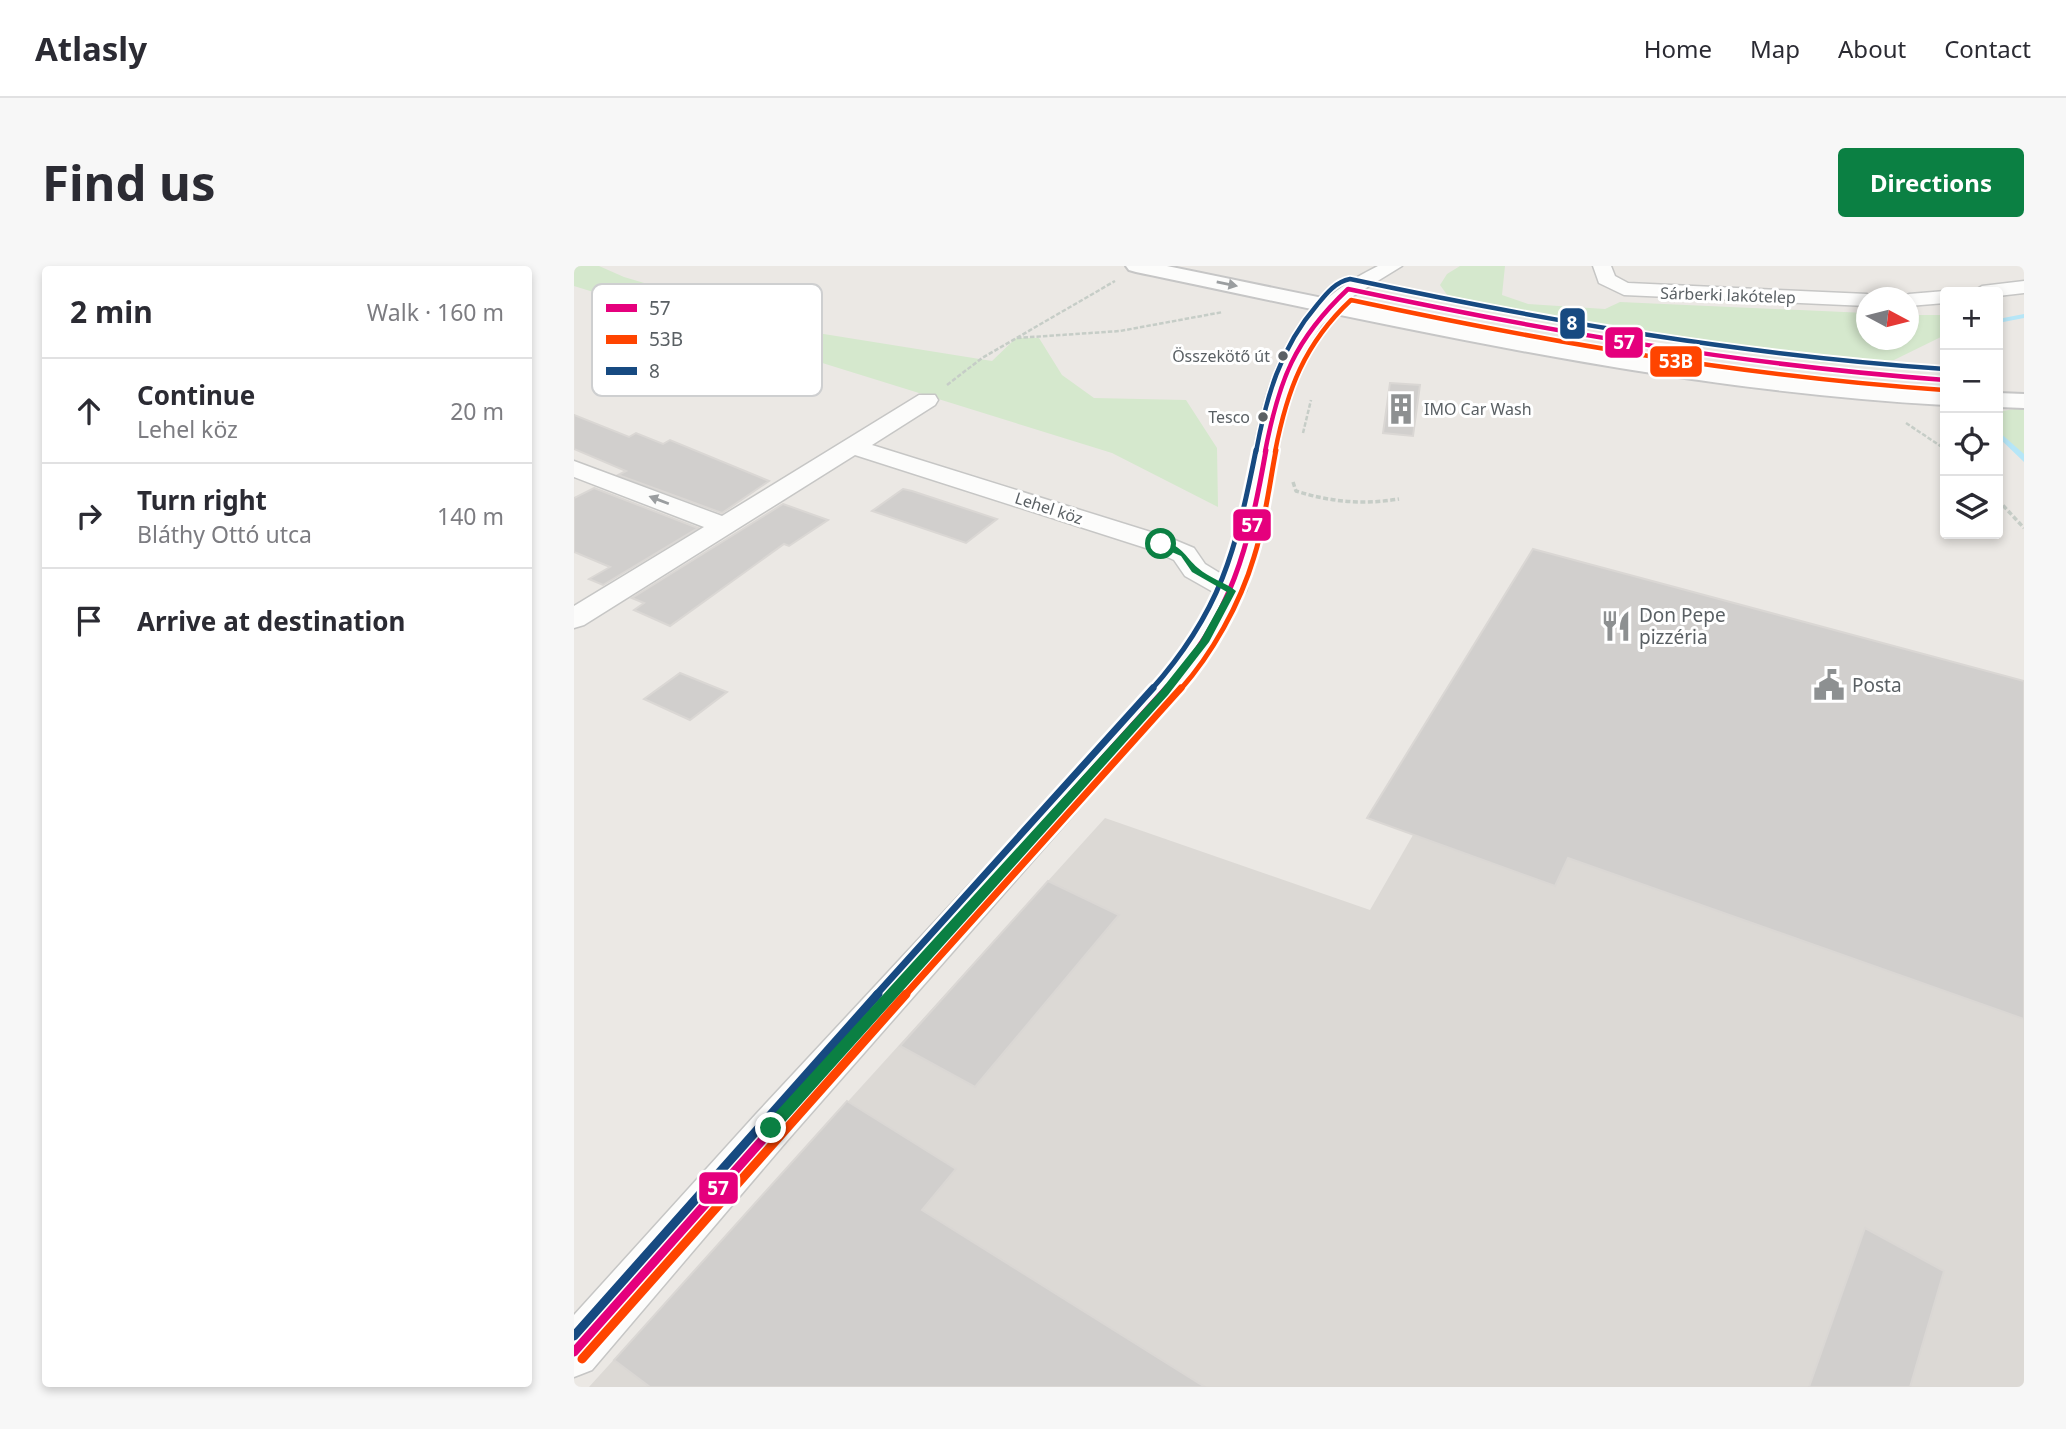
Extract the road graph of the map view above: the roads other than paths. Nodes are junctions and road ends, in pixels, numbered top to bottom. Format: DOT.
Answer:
graph roads {
  1 [pos="1136,266"];
  2 [pos="1227,266"];
  3 [pos="1394,266"];
  4 [pos="1602,266"];
  5 [pos="2024,287"];
  6 [pos="1348,289"];
  7 [pos="2003,290"];
  8 [pos="1940,297"];
  9 [pos="1919,299"];
  10 [pos="1856,300"];
  11 [pos="1329,305"];
  12 [pos="1935,389"];
  13 [pos="928,400"];
  14 [pos="854,447"];
  15 [pos="574,468"];
  16 [pos="723,524"];
  17 [pos="1232,591"];
  18 [pos="574,619"];
  19 [pos="574,1352"];
  1 -- 11 [label="street, one-way"];
  2 -- 6 [label="street"];
  3 -- 6 [label="street"];
  4 -- 10 [label="street, Sárberki lakótelep"];
  5 -- 7 [label="street"];
  6 -- 11 [label="street"];
  6 -- 12 [label="street"];
  8 -- 9 [label="street"];
  11 -- 12 [label="street"];
  11 -- 17 [label="street"];
  13 -- 14 [label="street"];
  14 -- 16 [label="street"];
  14 -- 17 [label="street, Lehel köz"];
  16 -- 15 [label="street, one-way"];
  16 -- 18 [label="street"];
  17 -- 19 [label="street"];
}
